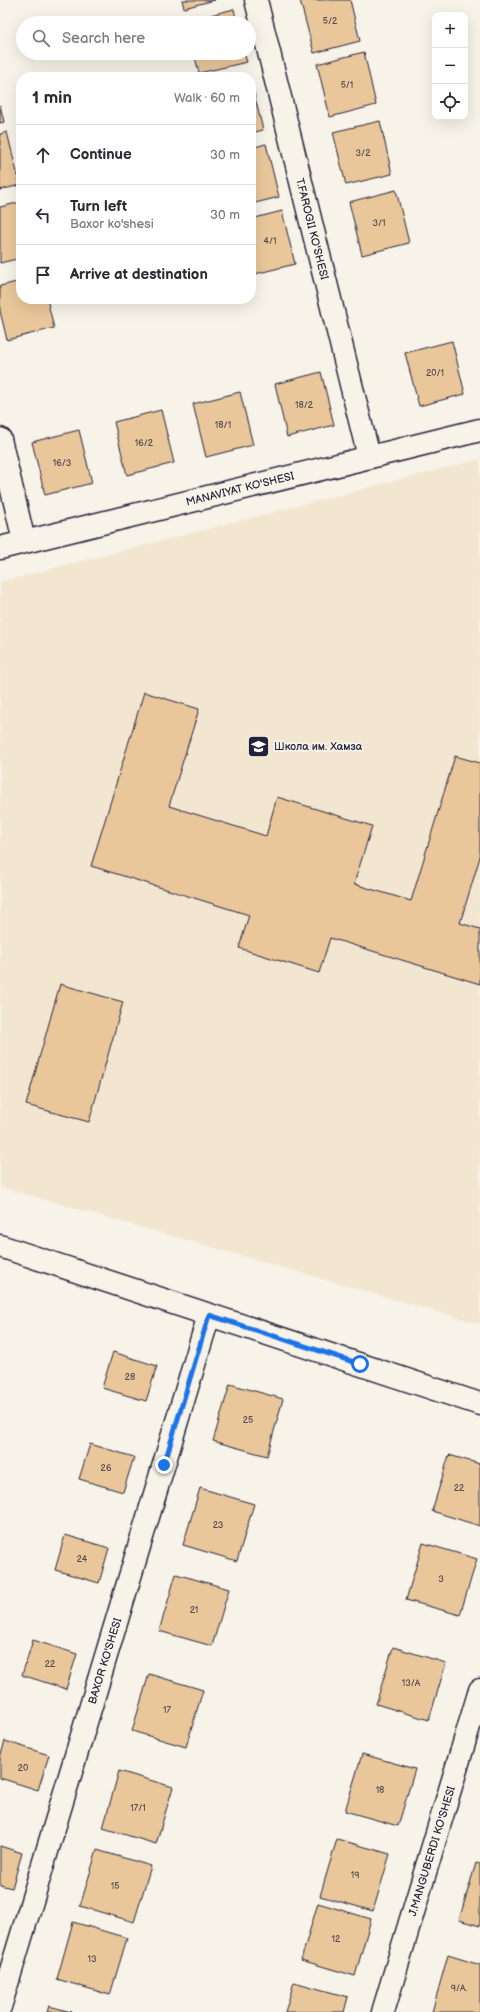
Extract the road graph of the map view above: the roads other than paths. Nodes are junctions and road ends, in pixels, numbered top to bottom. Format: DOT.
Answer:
graph roads {
  1 [pos="256,0"];
  2 [pos="480,430"];
  3 [pos="0,439"];
  4 [pos="368,457"];
  5 [pos="24,541"];
  6 [pos="0,548"];
  7 [pos="0,1246"];
  8 [pos="209,1315"];
  9 [pos="480,1404"];
  10 [pos="480,1690"];
  11 [pos="0,2006"];
  12 [pos="383,2012"];
  1 -- 4 [label="street, T.FAROGII KO'SHESI"];
  2 -- 4 [label="street, MANAVIYAT KO'SHESI"];
  3 -- 5 [label="street"];
  4 -- 5 [label="street, MANAVIYAT KO'SHESI"];
  5 -- 6 [label="street, MANAVIYAT KO'SHESI"];
  7 -- 8 [label="street"];
  8 -- 9 [label="street"];
  8 -- 11 [label="street, BAXOR KO'SHESI"];
  10 -- 12 [label="street, J.MANGUBERDI KO'SHESI"];
}
